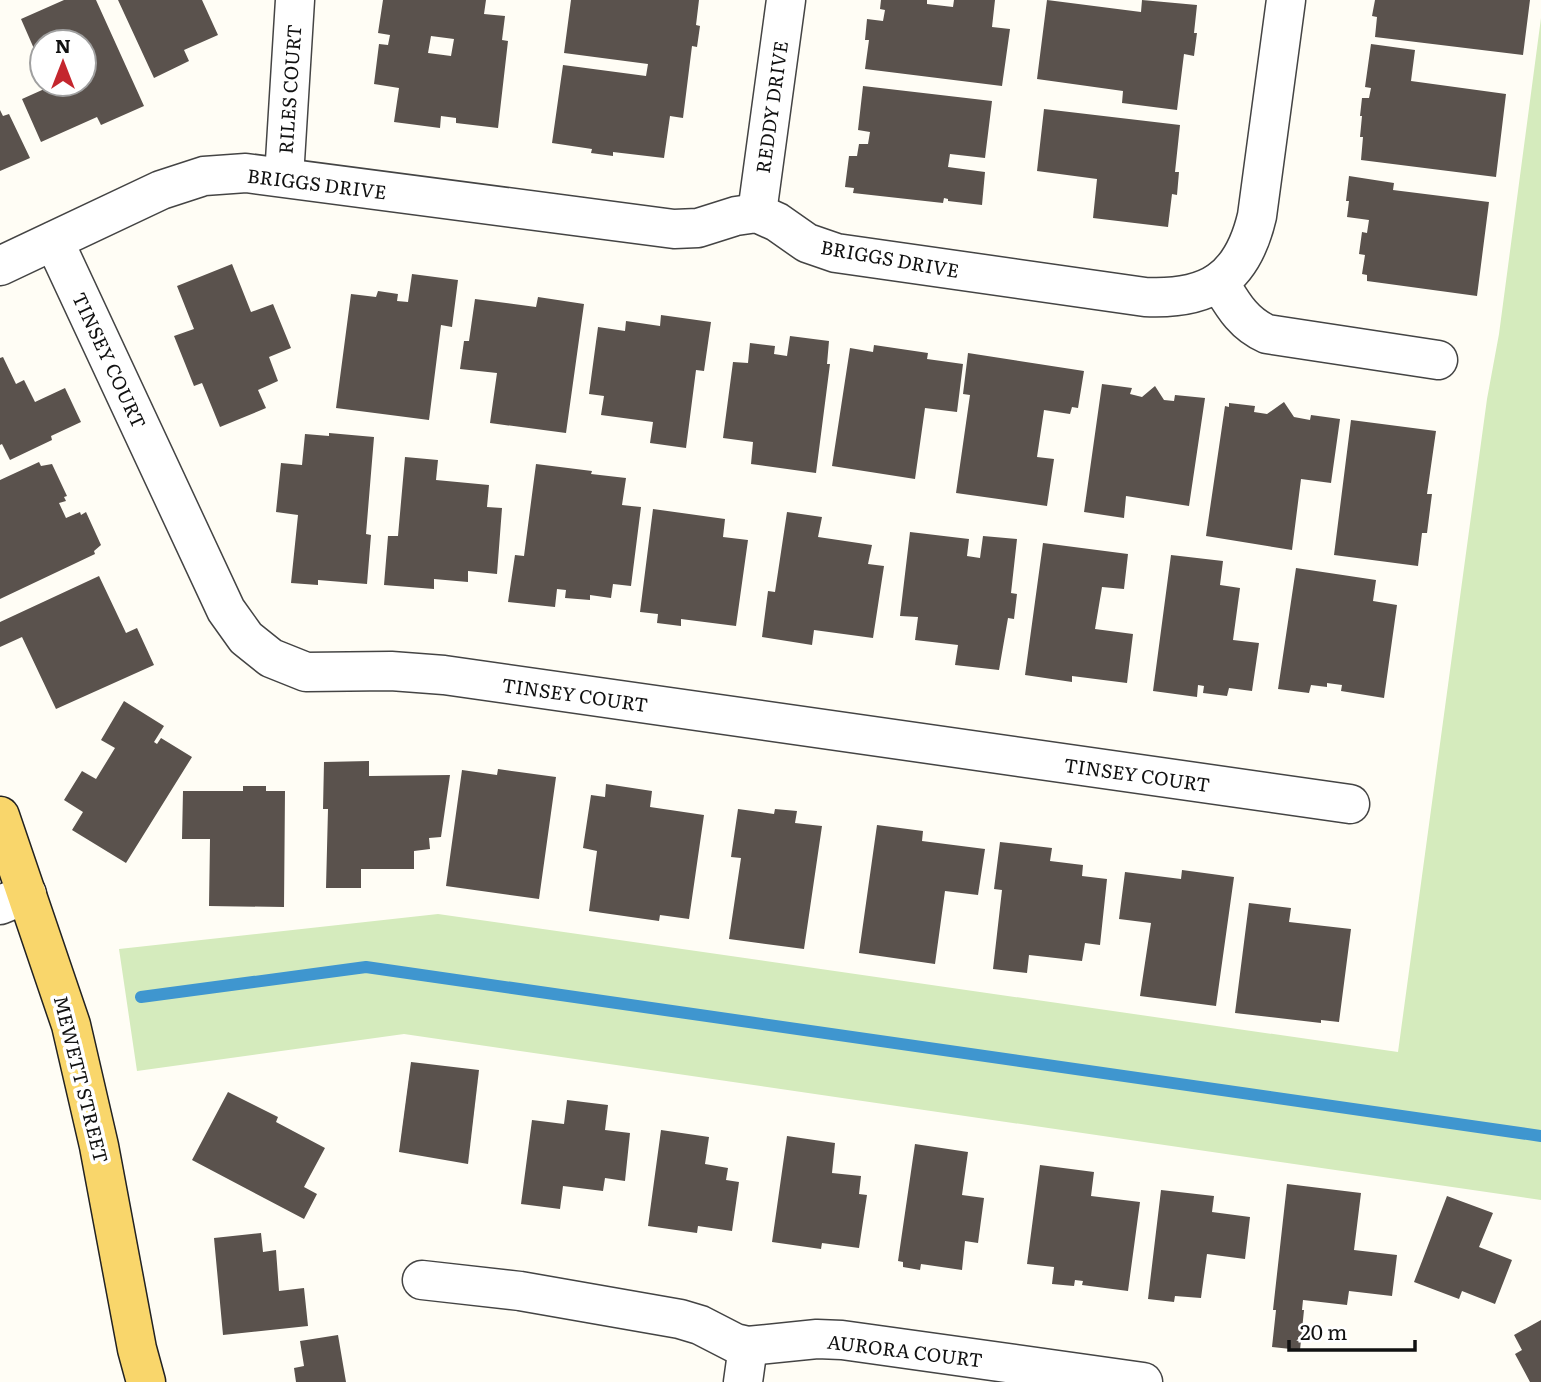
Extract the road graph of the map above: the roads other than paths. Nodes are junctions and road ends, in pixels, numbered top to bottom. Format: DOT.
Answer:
graph roads {
  1 [pos="295,0"];
  2 [pos="786,0"];
  3 [pos="1286,0"];
  4 [pos="284,177"];
  5 [pos="757,214"];
  6 [pos="54,241"];
  7 [pos="0,266"];
  8 [pos="1219,282"];
  9 [pos="1438,360"];
  10 [pos="1350,804"];
  11 [pos="0,816"];
  12 [pos="13,900"];
  13 [pos="422,1280"];
  14 [pos="745,1364"];
  15 [pos="139,1371"];
  16 [pos="1143,1382"];
  1 -- 4 [label="street, RILES COURT"];
  2 -- 5 [label="street, REDDY DRIVE"];
  3 -- 8 [label="street, BRIGGS DRIVE"];
  4 -- 5 [label="street, BRIGGS DRIVE"];
  4 -- 6 [label="street, BRIGGS DRIVE"];
  5 -- 8 [label="street, BRIGGS DRIVE"];
  6 -- 7 [label="street, BRIGGS DRIVE"];
  6 -- 10 [label="street, TINSEY COURT"];
  8 -- 9 [label="street"];
  11 -- 12 [label="main road, MEWETT STREET"];
  12 -- 15 [label="main road, MEWETT STREET"];
  13 -- 14 [label="street, AURORA COURT"];
  14 -- 16 [label="street, AURORA COURT"];
}
